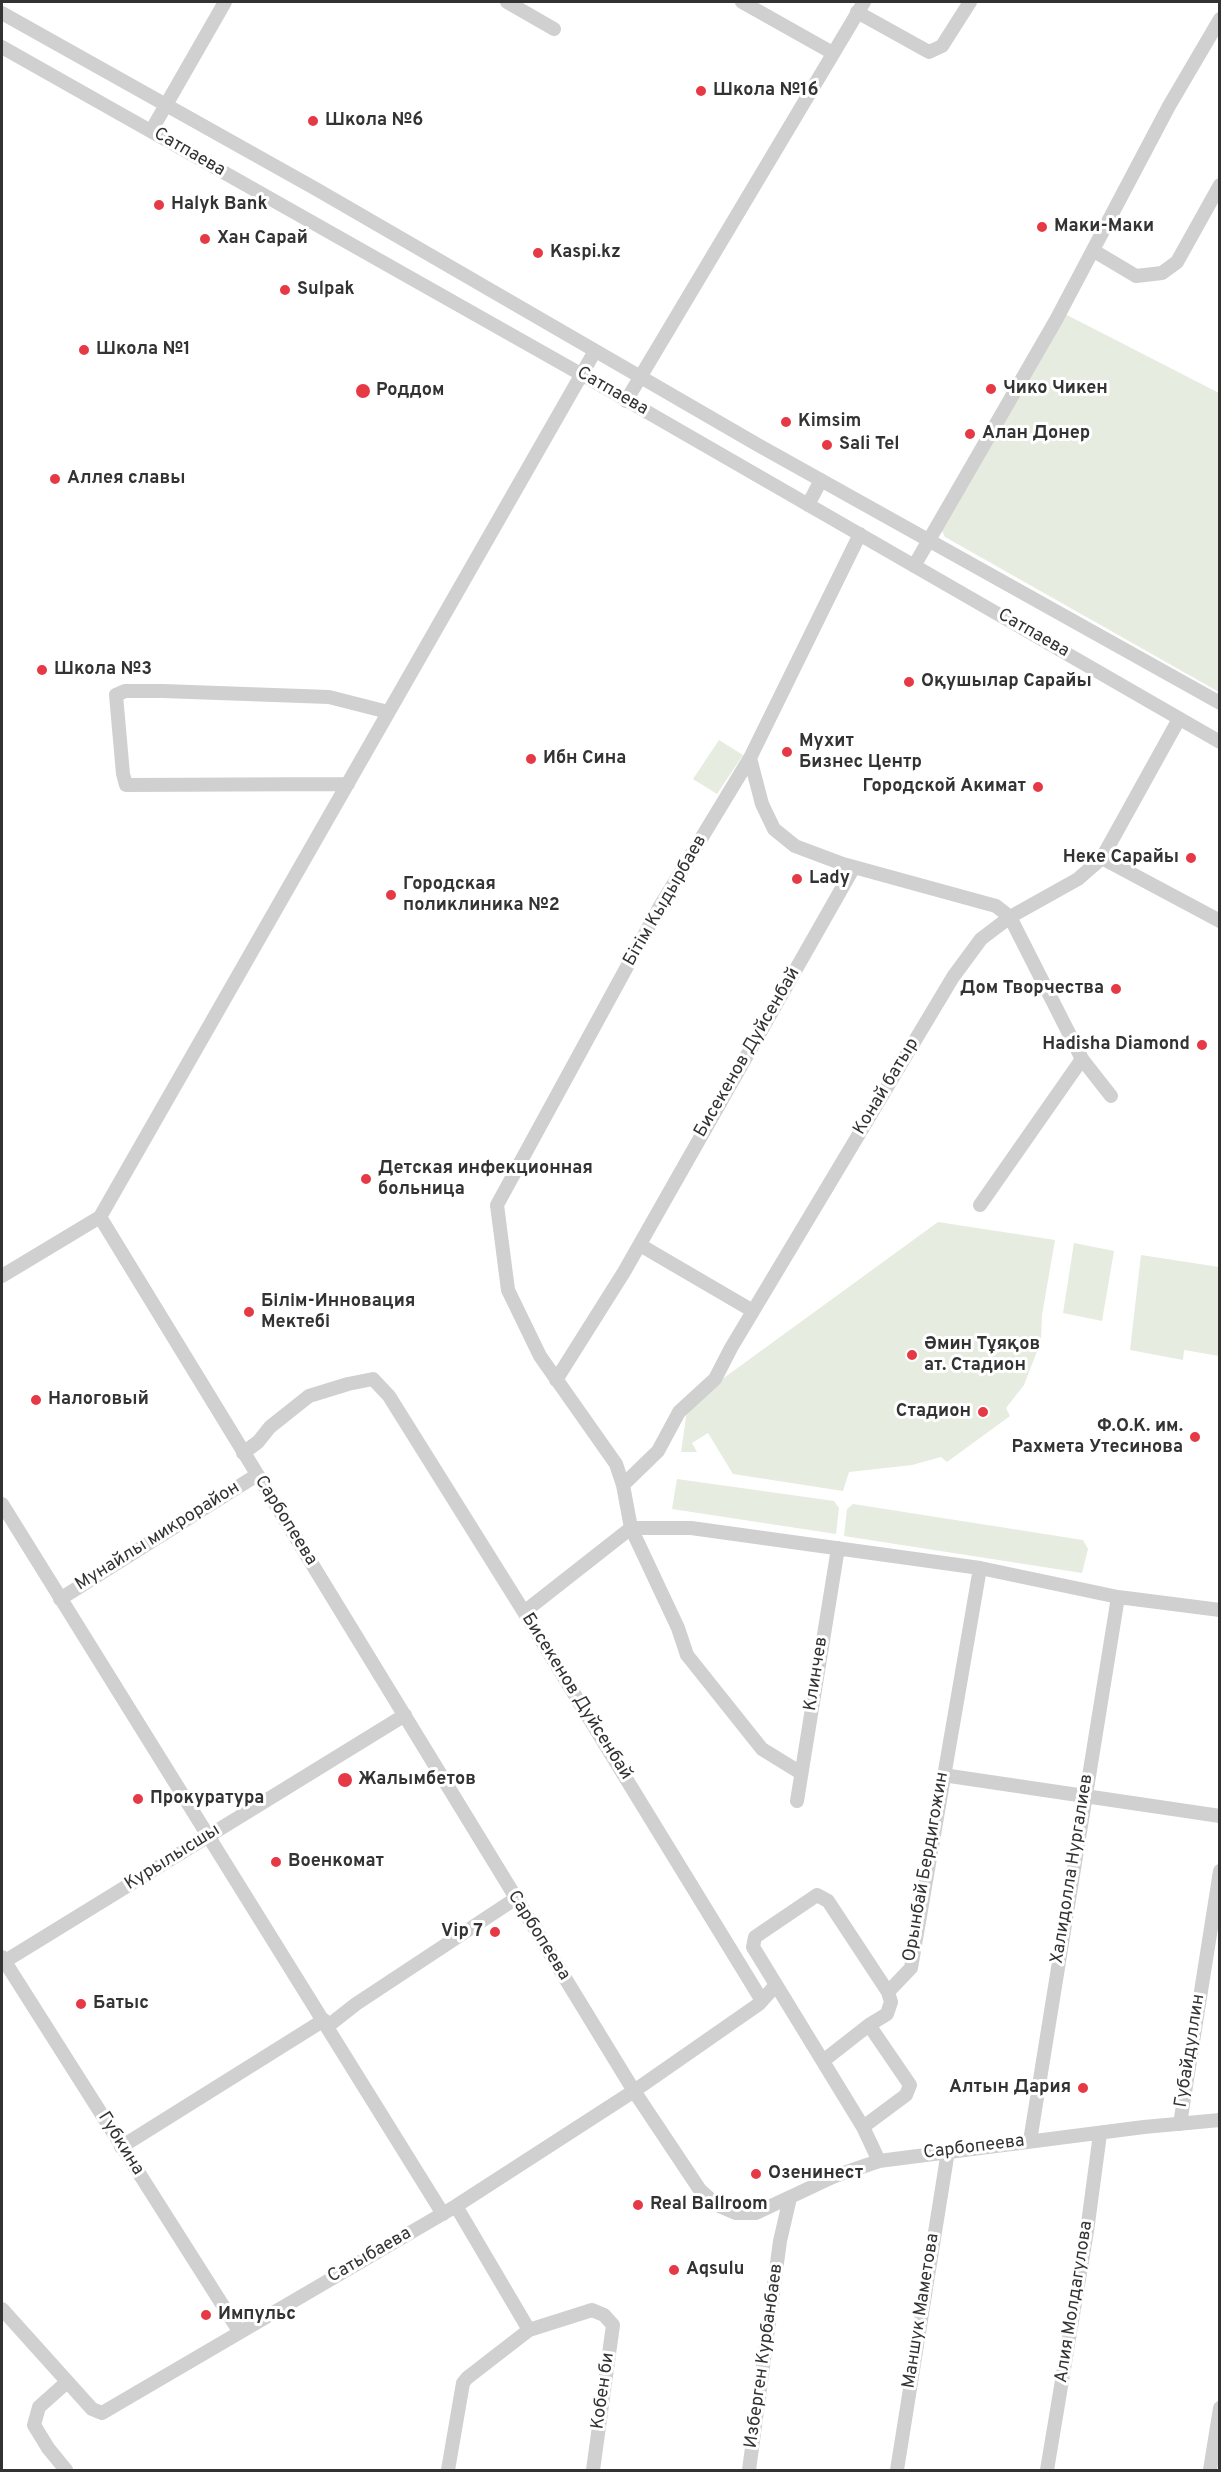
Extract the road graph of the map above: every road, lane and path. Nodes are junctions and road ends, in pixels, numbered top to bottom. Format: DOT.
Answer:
graph roads {
  1 [pos="225,2"];
  2 [pos="507,2"];
  3 [pos="742,2"];
  4 [pos="970,2"];
  5 [pos="860,7"];
  6 [pos="2,13"];
  7 [pos="1220,19"];
  8 [pos="554,28"];
  9 [pos="2,47"];
  10 [pos="831,52"];
  11 [pos="165,106"];
  12 [pos="151,131"];
  13 [pos="1220,185"];
  14 [pos="1094,251"];
  15 [pos="595,351"];
  16 [pos="581,375"];
  17 [pos="640,377"];
  18 [pos="626,401"];
  19 [pos="821,480"];
  20 [pos="808,505"];
  21 [pos="860,534"];
  22 [pos="929,539"];
  23 [pos="914,566"];
  24 [pos="1220,703"];
  25 [pos="388,712"];
  26 [pos="1179,719"];
  27 [pos="1220,742"];
  28 [pos="750,758"];
  29 [pos="348,784"];
  30 [pos="1102,858"];
  31 [pos="854,867"];
  32 [pos="1010,917"];
  33 [pos="1220,921"];
  34 [pos="1082,1059"];
  35 [pos="1111,1096"];
  36 [pos="980,1205"];
  37 [pos="100,1217"];
  38 [pos="640,1245"];
  39 [pos="2,1276"];
  40 [pos="753,1311"];
  41 [pos="556,1380"];
  42 [pos="243,1453"];
  43 [pos="257,1475"];
  44 [pos="623,1485"];
  45 [pos="2,1504"];
  46 [pos="631,1528"];
  47 [pos="838,1548"];
  48 [pos="980,1568"];
  49 [pos="1118,1597"];
  50 [pos="60,1599"];
  51 [pos="1220,1610"];
  52 [pos="524,1612"];
  53 [pos="405,1715"];
  54 [pos="801,1773"];
  55 [pos="943,1775"];
  56 [pos="1084,1796"];
  57 [pos="797,1801"];
  58 [pos="1220,1816"];
  59 [pos="209,1835"];
  60 [pos="1220,1871"];
  61 [pos="515,1899"];
  62 [pos="2,1960"];
  63 [pos="775,1986"];
  64 [pos="888,1992"];
  65 [pos="761,1999"];
  66 [pos="326,2023"];
  67 [pos="869,2025"];
  68 [pos="823,2061"];
  69 [pos="634,2091"];
  70 [pos="1220,2120"];
  71 [pos="1180,2124"];
  72 [pos="863,2127"];
  73 [pos="1100,2134"];
  74 [pos="1030,2141"];
  75 [pos="121,2147"];
  76 [pos="948,2151"];
  77 [pos="879,2161"];
  78 [pos="790,2198"];
  79 [pos="456,2206"];
  80 [pos="443,2214"];
  81 [pos="2,2309"];
  82 [pos="529,2330"];
  83 [pos="239,2331"];
  84 [pos="67,2382"];
  85 [pos="1220,2408"];
  86 [pos="66,2470"];
  87 [pos="448,2470"];
  88 [pos="593,2470"];
  89 [pos="749,2470"];
  90 [pos="897,2470"];
  91 [pos="1047,2470"];
  92 [pos="1210,2470"];
  1 -- 11 [label="street"];
  2 -- 8 [label="street"];
  3 -- 10 [label="street"];
  4 -- 5 [label="street"];
  5 -- 10 [label="street"];
  6 -- 11 [label="street, Сатпаева"];
  7 -- 14 [label="street"];
  9 -- 12 [label="street, Сатпаева"];
  10 -- 17 [label="street"];
  11 -- 12 [label="street"];
  11 -- 15 [label="street, Сатпаева"];
  12 -- 16 [label="street, Сатпаева"];
  13 -- 14 [label="street"];
  14 -- 22 [label="street"];
  15 -- 16 [label="street"];
  15 -- 17 [label="street, Сатпаева"];
  16 -- 18 [label="street, Сатпаева"];
  16 -- 25 [label="street"];
  17 -- 18 [label="street"];
  17 -- 19 [label="street, Сатпаева"];
  18 -- 20 [label="street, Сатпаева"];
  19 -- 20 [label="street"];
  19 -- 22 [label="street, Сатпаева"];
  20 -- 21 [label="street, Сатпаева"];
  21 -- 23 [label="street, Сатпаева"];
  21 -- 28 [label="street, Бiтiм Кыдырбаев"];
  22 -- 23 [label="street"];
  22 -- 24 [label="street, Сатпаева"];
  23 -- 26 [label="street, Сатпаева"];
  25 -- 29 [label="street"];
  25 -- 29 [label="street"];
  26 -- 27 [label="street, Сатпаева"];
  26 -- 30 [label="street, Конай батыр"];
  28 -- 31 [label="street"];
  28 -- 41 [label="street, Бiтiм Кыдырбаев"];
  29 -- 37 [label="street"];
  30 -- 32 [label="street, Конай батыр"];
  30 -- 33 [label="street"];
  31 -- 32 [label="street"];
  31 -- 38 [label="street, Бисекенов Дуйсенбай"];
  32 -- 34 [label="street"];
  32 -- 40 [label="street, Конай батыр"];
  34 -- 35 [label="street"];
  34 -- 36 [label="street"];
  37 -- 39 [label="street"];
  37 -- 42 [label="street, Сарбопеева"];
  38 -- 40 [label="street"];
  38 -- 41 [label="street, Бисекенов Дуйсенбай"];
  40 -- 44 [label="street, Конай батыр"];
  41 -- 44 [label="street, Бiтiм Кыдырбаев"];
  42 -- 43 [label="street, Сарбопеева"];
  42 -- 52 [label="street, Бисекенов Дуйсенбай"];
  43 -- 50 [label="street, Мунайлы микрорайон"];
  43 -- 53 [label="street, Сарбопеева"];
  44 -- 46 [label="street, Бiтiм Кыдырбаев"];
  45 -- 50 [label="street"];
  46 -- 47 [label="street"];
  46 -- 52 [label="street"];
  46 -- 54 [label="street, Бiтiм Кыдырбаев"];
  47 -- 48 [label="street"];
  47 -- 54 [label="street, Клинчев"];
  48 -- 49 [label="street"];
  48 -- 55 [label="street, Орынбай Бердигожин"];
  49 -- 51 [label="street"];
  49 -- 56 [label="street, Халидолла Нургалиев"];
  50 -- 59 [label="street"];
  52 -- 65 [label="street, Бисекенов Дуйсенбай"];
  53 -- 59 [label="street, Курылысшы"];
  53 -- 61 [label="street, Сарбопеева"];
  54 -- 57 [label="street, Клинчев"];
  55 -- 56 [label="street"];
  55 -- 64 [label="street, Орынбай Бердигожин"];
  56 -- 58 [label="street"];
  56 -- 74 [label="street, Халидолла Нургалиев"];
  59 -- 62 [label="street, Курылысшы"];
  59 -- 66 [label="street"];
  60 -- 71 [label="street, Губайдуллин"];
  61 -- 66 [label="street"];
  61 -- 69 [label="street, Сарбопеева"];
  62 -- 75 [label="street, Губкина"];
  63 -- 64 [label="street"];
  63 -- 65 [label="street, Сатыбаева"];
  63 -- 68 [label="street"];
  64 -- 67 [label="street"];
  65 -- 69 [label="street, Сатыбаева"];
  66 -- 75 [label="street"];
  66 -- 80 [label="street"];
  67 -- 68 [label="street"];
  67 -- 72 [label="street"];
  68 -- 72 [label="street"];
  69 -- 78 [label="street, Сарбопеева"];
  69 -- 79 [label="street, Сатыбаева"];
  70 -- 71 [label="street, Сарбопеева"];
  71 -- 73 [label="street, Сарбопеева"];
  72 -- 77 [label="street"];
  73 -- 74 [label="street, Сарбопеева"];
  73 -- 91 [label="street, Алия Молдагулова"];
  74 -- 76 [label="street, Сарбопеева"];
  75 -- 83 [label="street, Губкина"];
  76 -- 77 [label="street, Сарбопеева"];
  76 -- 90 [label="street, Маншук Маметова"];
  77 -- 78 [label="street, Сарбопеева"];
  78 -- 89 [label="street, Изберген Курбанбаев"];
  79 -- 80 [label="street, Сатыбаева"];
  79 -- 82 [label="street"];
  80 -- 83 [label="street, Сатыбаева"];
  81 -- 84 [label="street"];
  82 -- 87 [label="street"];
  82 -- 88 [label="street, Кобен би"];
  83 -- 84 [label="street, Сатыбаева"];
  84 -- 86 [label="street"];
  85 -- 92 [label="street"];
}
